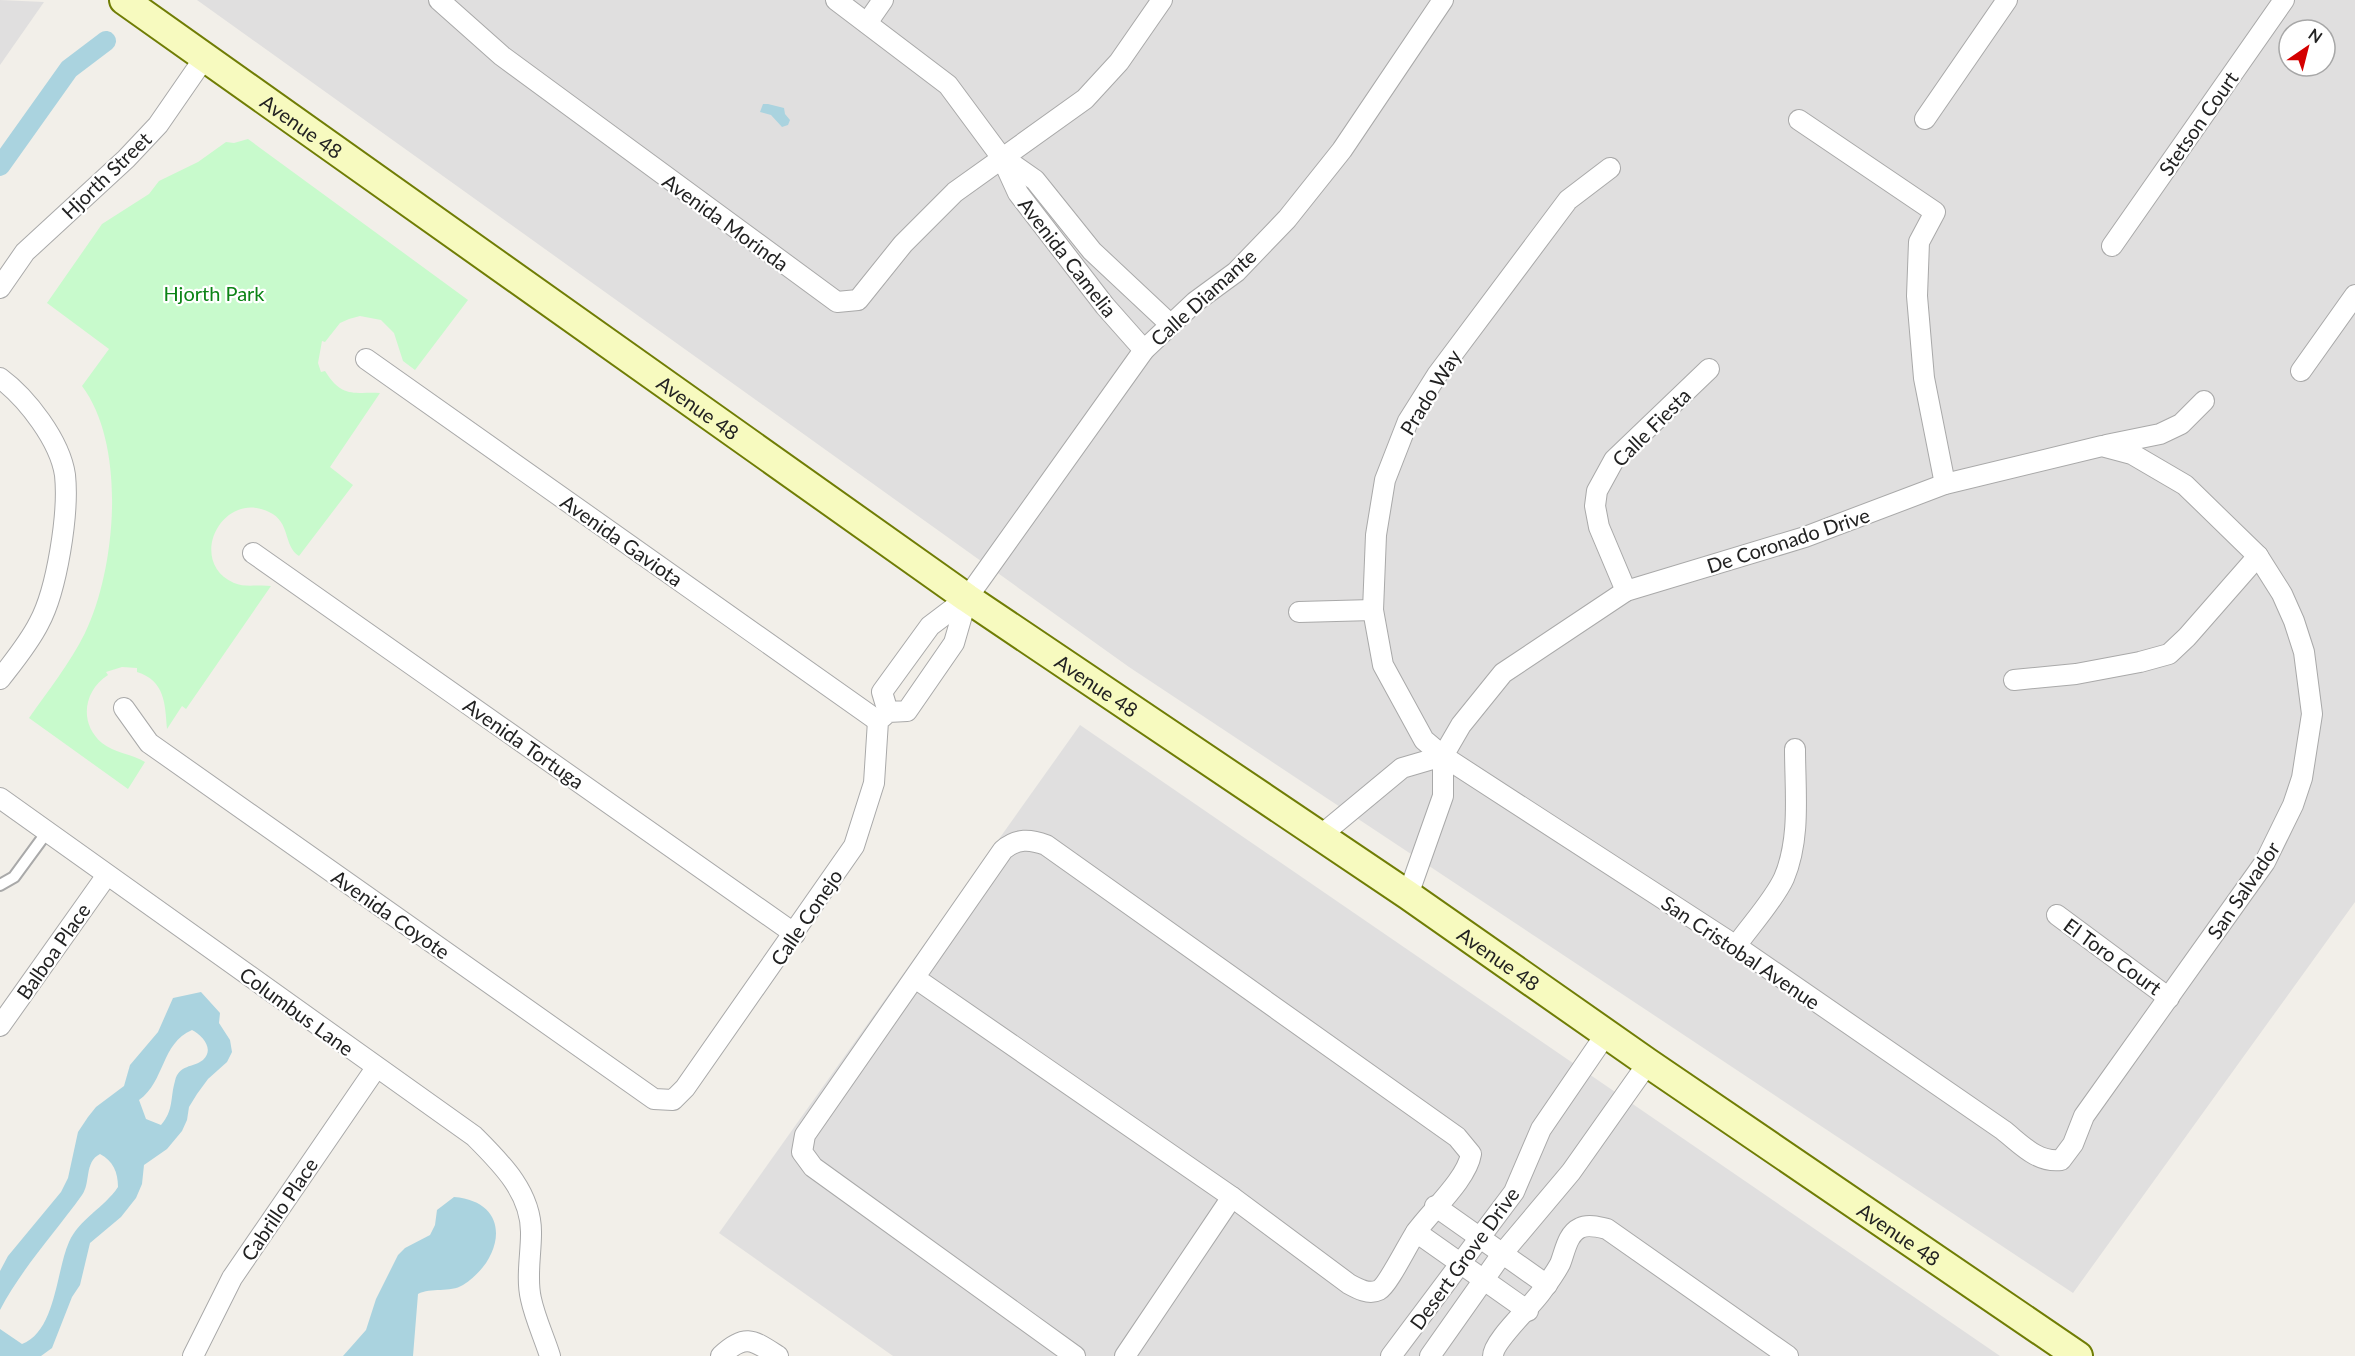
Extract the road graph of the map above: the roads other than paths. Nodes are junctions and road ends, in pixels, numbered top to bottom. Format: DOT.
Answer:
graph roads {
  1 [pos="124,0"];
  2 [pos="439,0"];
  3 [pos="836,0"];
  4 [pos="883,0"];
  5 [pos="1162,0"];
  6 [pos="1443,0"];
  7 [pos="2007,0"];
  8 [pos="2284,0"];
  9 [pos="867,23"];
  10 [pos="205,57"];
  11 [pos="1925,119"];
  12 [pos="1799,120"];
  13 [pos="1002,158"];
  14 [pos="1610,168"];
  15 [pos="2112,246"];
  16 [pos="1107,266"];
  17 [pos="1087,283"];
  18 [pos="0,288"];
  19 [pos="2355,295"];
  20 [pos="1171,325"];
  21 [pos="1144,350"];
  22 [pos="366,359"];
  23 [pos="1708,369"];
  24 [pos="2301,371"];
  25 [pos="0,378"];
  26 [pos="2204,401"];
  27 [pos="2102,446"];
  28 [pos="1945,484"];
  29 [pos="2185,484"];
  30 [pos="253,553"];
  31 [pos="2258,556"];
  32 [pos="1626,591"];
  33 [pos="968,598"];
  34 [pos="1373,610"];
  35 [pos="1299,612"];
  36 [pos="0,679"];
  37 [pos="2014,681"];
  38 [pos="124,708"];
  39 [pos="883,717"];
  40 [pos="1795,749"];
  41 [pos="1443,756"];
  42 [pos="0,798"];
  43 [pos="47,832"];
  44 [pos="1320,836"];
  45 [pos="107,875"];
  46 [pos="0,885"];
  47 [pos="1408,895"];
  48 [pos="2057,915"];
  49 [pos="795,934"];
  50 [pos="1736,946"];
  51 [pos="915,978"];
  52 [pos="2169,998"];
  53 [pos="0,1026"];
  54 [pos="1606,1034"];
  55 [pos="1648,1063"];
  56 [pos="376,1068"];
  57 [pos="673,1100"];
  58 [pos="2034,1154"];
  59 [pos="1514,1192"];
  60 [pos="1232,1197"];
  61 [pos="1435,1206"];
  62 [pos="1538,1209"];
  63 [pos="1416,1232"];
  64 [pos="1480,1238"];
  65 [pos="1502,1254"];
  66 [pos="1461,1263"];
  67 [pos="1484,1279"];
  68 [pos="1547,1285"];
  69 [pos="1528,1311"];
  70 [pos="193,1356"];
  71 [pos="550,1356"];
  72 [pos="721,1356"];
  73 [pos="777,1356"];
  74 [pos="1075,1356"];
  75 [pos="1125,1356"];
  76 [pos="1391,1356"];
  77 [pos="1430,1356"];
  78 [pos="1493,1356"];
  79 [pos="1788,1356"];
  80 [pos="2078,1356"];
  1 -- 10 [label="main road, Avenue 48"];
  2 -- 13 [label="street, Avenida Morinda"];
  3 -- 9 [label="street, Avenida Camelia"];
  4 -- 9 [label="street"];
  5 -- 13 [label="street, Avenida Morinda"];
  6 -- 20 [label="street, Calle Diamante"];
  7 -- 11 [label="street"];
  8 -- 15 [label="street, Stetson Court"];
  9 -- 13 [label="street, Avenida Camelia"];
  10 -- 18 [label="street, Hjorth Street"];
  10 -- 33 [label="main road, Avenue 48"];
  12 -- 28 [label="street"];
  13 -- 16 [label="street, Avenida Camelia"];
  13 -- 17 [label="street, Avenida Camelia"];
  14 -- 34 [label="street, Prado Way"];
  16 -- 17 [label="street"];
  16 -- 20 [label="street, Avenida Camelia"];
  17 -- 21 [label="street, Avenida Camelia"];
  19 -- 24 [label="street"];
  20 -- 21 [label="street, Calle Diamante"];
  21 -- 33 [label="street, Calle Diamante"];
  22 -- 39 [label="street, Avenida Gaviota"];
  23 -- 32 [label="street, Calle Fiesta"];
  25 -- 36 [label="street"];
  26 -- 27 [label="street"];
  27 -- 28 [label="street, De Coronado Drive"];
  27 -- 29 [label="street, De Coronado Drive"];
  28 -- 32 [label="street, De Coronado Drive"];
  29 -- 31 [label="street, San Salvador"];
  30 -- 49 [label="street, Avenida Tortuga"];
  31 -- 37 [label="street"];
  31 -- 52 [label="street, San Salvador"];
  32 -- 41 [label="street, De Coronado Drive"];
  33 -- 39 [label="street, Calle Conejo"];
  33 -- 39 [label="street"];
  33 -- 44 [label="main road, Avenue 48"];
  34 -- 35 [label="street"];
  34 -- 41 [label="street, Prado Way"];
  38 -- 57 [label="street, Avenida Coyote"];
  39 -- 49 [label="street, Calle Conejo"];
  40 -- 50 [label="street"];
  41 -- 44 [label="street"];
  41 -- 47 [label="street"];
  41 -- 50 [label="street, San Cristobal Avenue"];
  42 -- 43 [label="street, Columbus Lane"];
  43 -- 45 [label="street, Columbus Lane"];
  43 -- 46 [label="lane"];
  44 -- 47 [label="main road, Avenue 48"];
  45 -- 53 [label="street, Balboa Place"];
  45 -- 56 [label="street, Columbus Lane"];
  47 -- 54 [label="main road, Avenue 48"];
  48 -- 52 [label="street, El Toro Court"];
  49 -- 57 [label="street, Calle Conejo"];
  50 -- 58 [label="street, San Cristobal Avenue"];
  51 -- 60 [label="street"];
  51 -- 61 [label="street"];
  51 -- 74 [label="street"];
  52 -- 58 [label="street, San Salvador"];
  54 -- 55 [label="main road, Avenue 48"];
  54 -- 59 [label="street, Desert Grove Drive"];
  55 -- 62 [label="street, Desert Grove Drive"];
  55 -- 80 [label="main road, Avenue 48"];
  56 -- 70 [label="street, Cabrillo Place"];
  56 -- 71 [label="street, Columbus Lane"];
  59 -- 62 [label="street"];
  59 -- 64 [label="street, Desert Grove Drive"];
  60 -- 63 [label="street"];
  60 -- 75 [label="street"];
  61 -- 63 [label="street"];
  61 -- 64 [label="street"];
  62 -- 65 [label="street, Desert Grove Drive"];
  63 -- 66 [label="street"];
  64 -- 65 [label="street"];
  64 -- 66 [label="street, Desert Grove Drive"];
  65 -- 67 [label="street, Desert Grove Drive"];
  65 -- 68 [label="street"];
  66 -- 67 [label="street"];
  66 -- 76 [label="street, Desert Grove Drive"];
  67 -- 69 [label="street"];
  67 -- 77 [label="street, Desert Grove Drive"];
  68 -- 69 [label="street"];
  68 -- 79 [label="street"];
  69 -- 78 [label="street"];
  72 -- 73 [label="street"];
}
